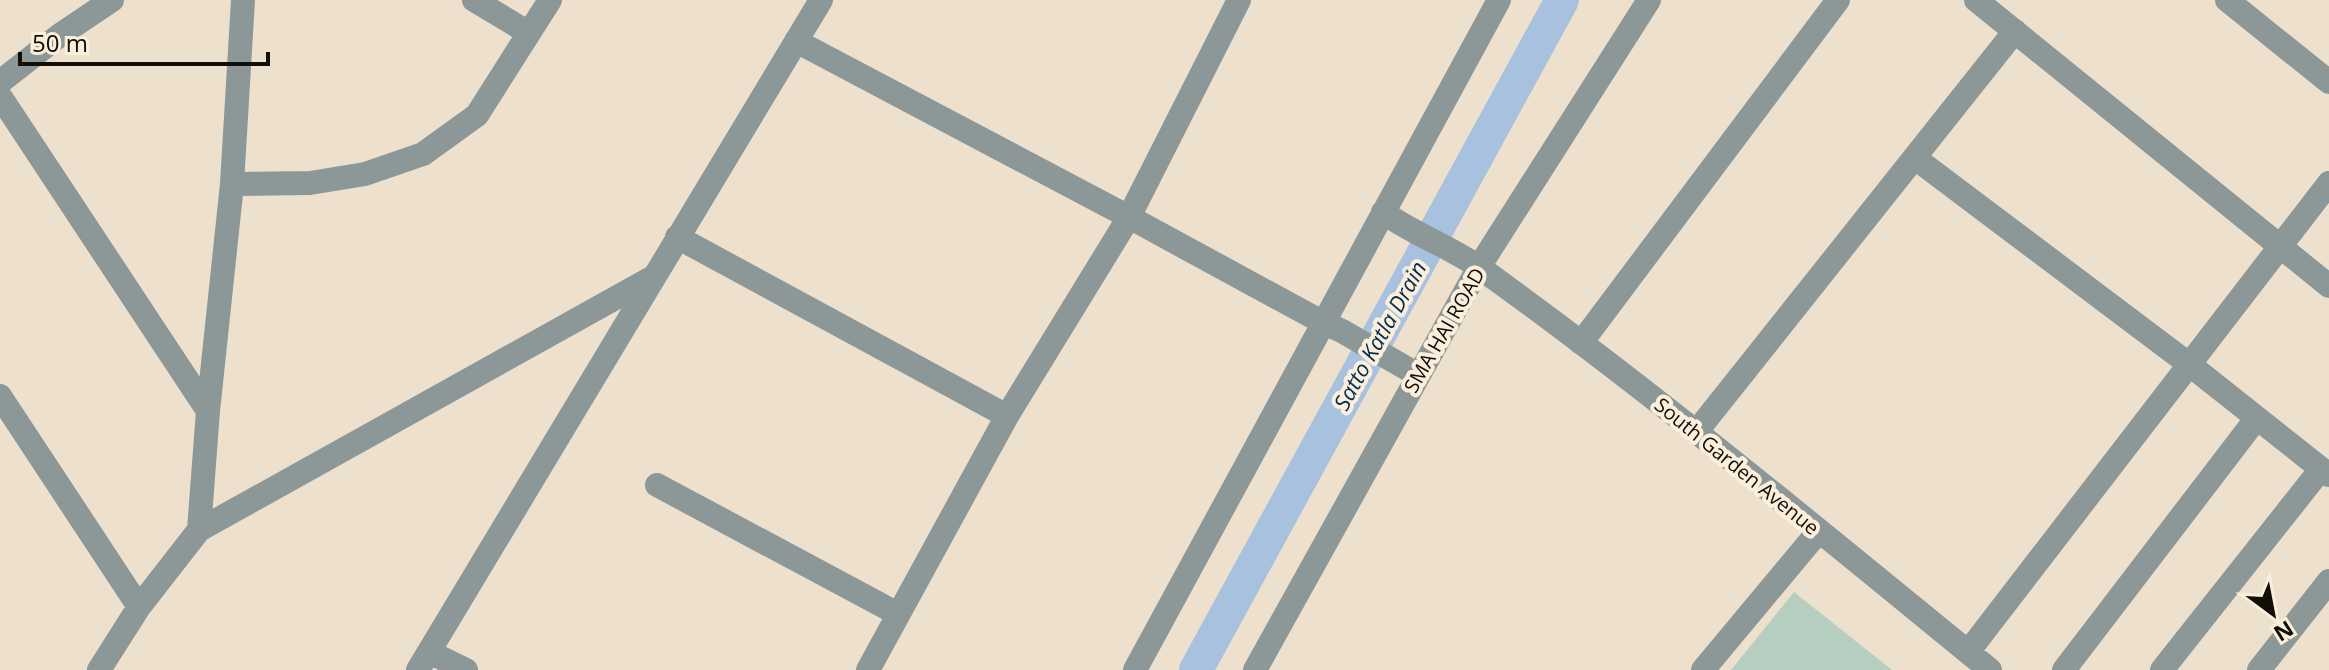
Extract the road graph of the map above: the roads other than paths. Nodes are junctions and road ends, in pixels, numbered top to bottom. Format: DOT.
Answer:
graph roads {
  1 [pos="112,0"];
  2 [pos="243,0"];
  3 [pos="474,0"];
  4 [pos="550,0"];
  5 [pos="821,0"];
  6 [pos="1239,0"];
  7 [pos="1499,0"];
  8 [pos="1649,0"];
  9 [pos="1838,0"];
  10 [pos="1976,0"];
  11 [pos="2227,0"];
  12 [pos="2015,31"];
  13 [pos="529,33"];
  14 [pos="796,41"];
  15 [pos="0,82"];
  16 [pos="2329,82"];
  17 [pos="0,96"];
  18 [pos="1915,158"];
  19 [pos="2329,183"];
  20 [pos="232,184"];
  21 [pos="1129,217"];
  22 [pos="1390,217"];
  23 [pos="677,237"];
  24 [pos="2282,246"];
  25 [pos="1479,267"];
  26 [pos="657,274"];
  27 [pos="2329,286"];
  28 [pos="1332,326"];
  29 [pos="1581,343"];
  30 [pos="2190,365"];
  31 [pos="1408,369"];
  32 [pos="0,396"];
  33 [pos="208,411"];
  34 [pos="1007,416"];
  35 [pos="2256,419"];
  36 [pos="1697,431"];
  37 [pos="2325,472"];
  38 [pos="657,485"];
  39 [pos="199,530"];
  40 [pos="1818,532"];
  41 [pos="2329,581"];
  42 [pos="139,607"];
  43 [pos="898,614"];
  44 [pos="1968,652"];
  45 [pos="424,661"];
  46 [pos="99,670"];
  47 [pos="466,670"];
  48 [pos="868,670"];
  49 [pos="1135,670"];
  50 [pos="1255,670"];
  51 [pos="1703,670"];
  52 [pos="1990,670"];
  53 [pos="2064,670"];
  54 [pos="2162,670"];
  55 [pos="2259,670"];
  1 -- 15 [label="street"];
  2 -- 20 [label="street"];
  3 -- 13 [label="street"];
  4 -- 13 [label="street"];
  5 -- 14 [label="street"];
  6 -- 21 [label="street"];
  7 -- 22 [label="street"];
  8 -- 25 [label="street, SMA HAI ROAD"];
  9 -- 29 [label="street"];
  10 -- 12 [label="street"];
  11 -- 16 [label="street"];
  12 -- 18 [label="street"];
  12 -- 24 [label="street"];
  13 -- 20 [label="street"];
  14 -- 21 [label="street"];
  14 -- 23 [label="street"];
  17 -- 33 [label="street"];
  18 -- 30 [label="street"];
  18 -- 36 [label="street"];
  19 -- 24 [label="street"];
  20 -- 33 [label="street"];
  21 -- 28 [label="street"];
  21 -- 34 [label="street"];
  22 -- 25 [label="street, South Garden Avenue"];
  22 -- 28 [label="street"];
  23 -- 26 [label="street"];
  23 -- 34 [label="street"];
  24 -- 27 [label="street"];
  24 -- 30 [label="street"];
  25 -- 29 [label="street, South Garden Avenue"];
  25 -- 31 [label="street, SMA HAI ROAD"];
  26 -- 39 [label="street"];
  26 -- 45 [label="street"];
  28 -- 31 [label="street"];
  28 -- 49 [label="street"];
  29 -- 36 [label="street, South Garden Avenue"];
  30 -- 35 [label="street"];
  30 -- 44 [label="street"];
  31 -- 50 [label="street, SMA HAI ROAD"];
  32 -- 42 [label="street"];
  33 -- 39 [label="street"];
  34 -- 43 [label="street"];
  35 -- 37 [label="street"];
  35 -- 53 [label="street"];
  36 -- 40 [label="street, South Garden Avenue"];
  37 -- 54 [label="street"];
  38 -- 43 [label="street"];
  39 -- 42 [label="street"];
  40 -- 44 [label="street, South Garden Avenue"];
  40 -- 51 [label="street"];
  41 -- 55 [label="street"];
  42 -- 46 [label="street"];
  43 -- 48 [label="street"];
  44 -- 52 [label="street, South Garden Avenue"];
  45 -- 47 [label="street"];
}
